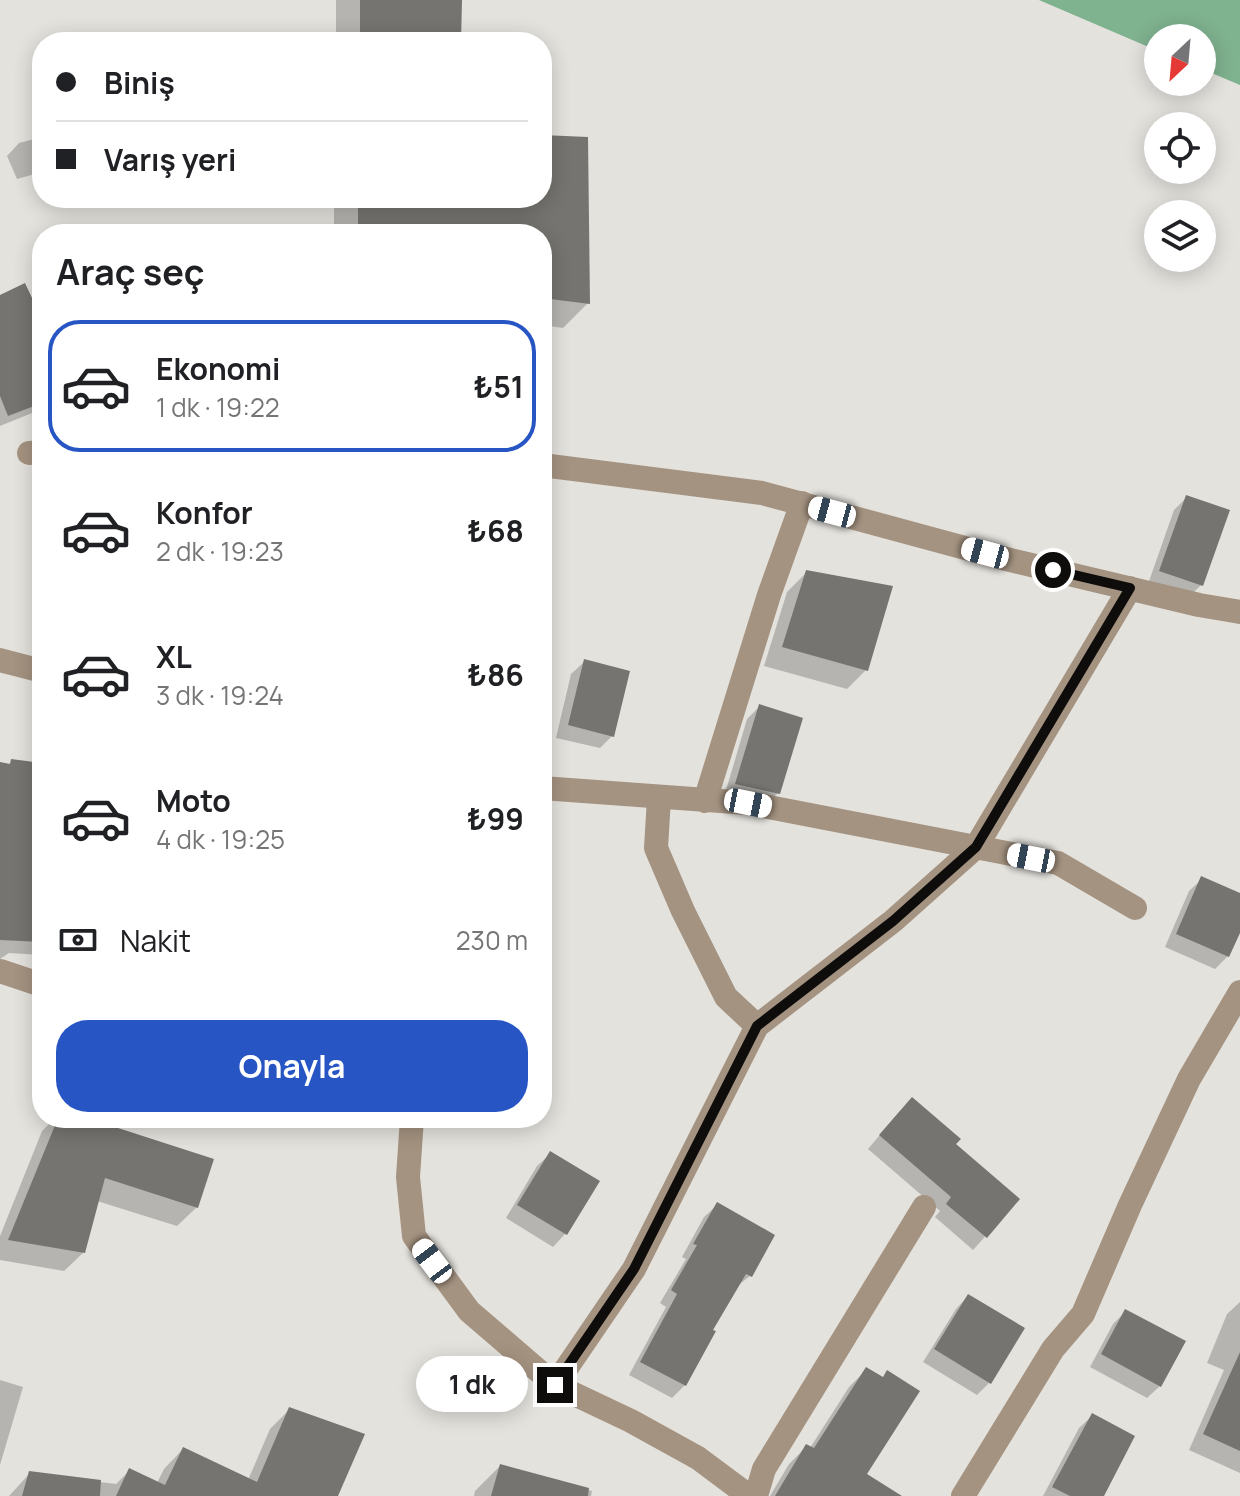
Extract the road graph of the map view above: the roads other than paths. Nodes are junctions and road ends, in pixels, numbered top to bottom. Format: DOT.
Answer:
graph roads {
  1 [pos="552,466"];
  2 [pos="802,503"];
  3 [pos="1130,588"];
  4 [pos="1240,612"];
  5 [pos="0,660"];
  6 [pos="32,668"];
  7 [pos="552,788"];
  8 [pos="659,798"];
  9 [pos="705,801"];
  10 [pos="976,847"];
  11 [pos="1135,908"];
  12 [pos="0,971"];
  13 [pos="32,982"];
  14 [pos="1240,992"];
  15 [pos="757,1026"];
  16 [pos="411,1128"];
  17 [pos="924,1207"];
  18 [pos="555,1385"];
  19 [pos="749,1496"];
  20 [pos="756,1496"];
  21 [pos="963,1496"];
  1 -- 2 [label="street"];
  2 -- 3 [label="street"];
  2 -- 9 [label="street"];
  3 -- 4 [label="street"];
  3 -- 10 [label="street"];
  5 -- 6 [label="street"];
  7 -- 8 [label="street"];
  8 -- 9 [label="street"];
  8 -- 15 [label="street"];
  9 -- 10 [label="street"];
  10 -- 11 [label="street"];
  10 -- 15 [label="street"];
  12 -- 13 [label="street"];
  14 -- 21 [label="street"];
  15 -- 18 [label="street"];
  16 -- 18 [label="street"];
  17 -- 20 [label="street"];
  18 -- 19 [label="street"];
}
